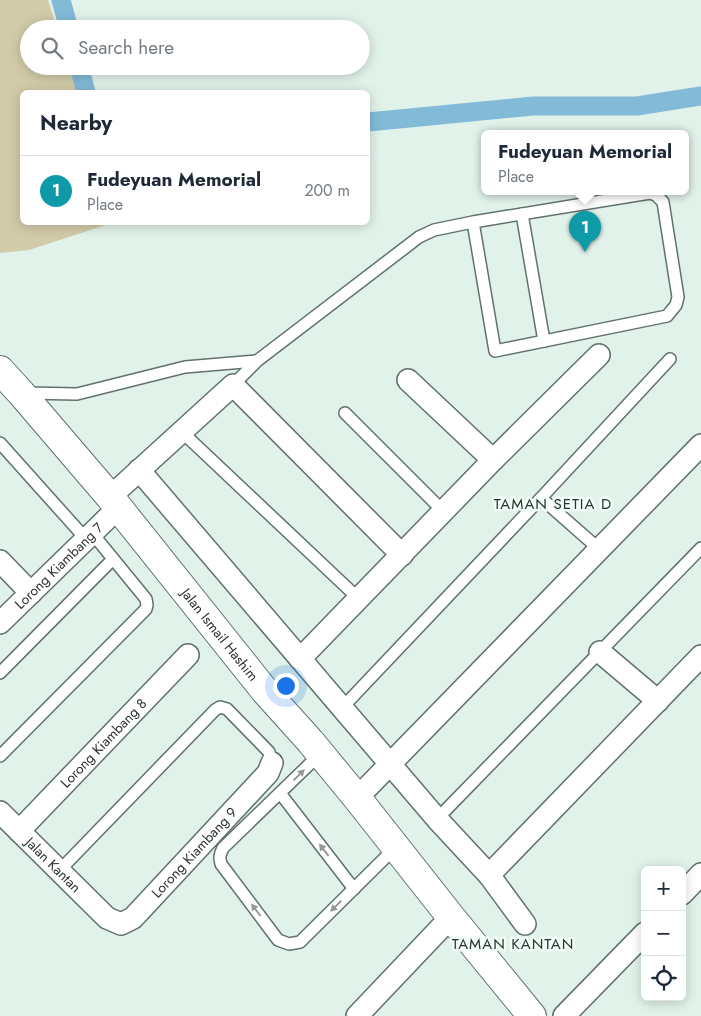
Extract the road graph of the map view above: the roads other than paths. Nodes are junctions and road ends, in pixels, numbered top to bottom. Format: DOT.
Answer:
graph roads {
  1 [pos="638,195"];
  2 [pos="656,195"];
  3 [pos="522,214"];
  4 [pos="473,222"];
  5 [pos="544,341"];
  6 [pos="599,355"];
  7 [pos="670,359"];
  8 [pos="257,361"];
  9 [pos="0,370"];
  10 [pos="408,380"];
  11 [pos="233,386"];
  12 [pos="21,393"];
  13 [pos="346,413"];
  14 [pos="182,432"];
  15 [pos="0,443"];
  16 [pos="701,445"];
  17 [pos="493,460"];
  18 [pos="139,470"];
  19 [pos="541,498"];
  20 [pos="114,502"];
  21 [pos="443,511"];
  22 [pos="89,536"];
  23 [pos="701,548"];
  24 [pos="599,549"];
  25 [pos="402,555"];
  26 [pos="113,559"];
  27 [pos="0,560"];
  28 [pos="31,593"];
  29 [pos="358,599"];
  30 [pos="0,623"];
  31 [pos="600,652"];
  32 [pos="188,655"];
  33 [pos="701,656"];
  34 [pos="300,659"];
  35 [pos="0,674"];
  36 [pos="658,701"];
  37 [pos="342,708"];
  38 [pos="320,754"];
  39 [pos="0,756"];
  40 [pos="272,763"];
  41 [pos="390,764"];
  42 [pos="280,793"];
  43 [pos="357,798"];
  44 [pos="0,812"];
  45 [pos="437,819"];
  46 [pos="19,831"];
  47 [pos="396,848"];
  48 [pos="59,871"];
  49 [pos="701,874"];
  50 [pos="490,876"];
  51 [pos="354,889"];
  52 [pos="686,890"];
  53 [pos="451,917"];
  54 [pos="107,918"];
  55 [pos="525,924"];
  56 [pos="641,937"];
  57 [pos="358,1016"];
  58 [pos="532,1016"];
  59 [pos="564,1016"];
  1 -- 3 [label="lane"];
  2 -- 5 [label="lane"];
  3 -- 4 [label="lane"];
  3 -- 5 [label="lane"];
  4 -- 5 [label="lane"];
  4 -- 8 [label="lane"];
  6 -- 17 [label="street"];
  7 -- 19 [label="lane"];
  8 -- 11 [label="lane"];
  8 -- 12 [label="lane"];
  9 -- 12 [label="street, Jalan Ismail Hashim"];
  10 -- 17 [label="street"];
  11 -- 14 [label="street, Lorong Kiambang 7"];
  11 -- 25 [label="street"];
  12 -- 20 [label="street, Jalan Ismail Hashim"];
  13 -- 21 [label="lane"];
  14 -- 18 [label="street, Lorong Kiambang 7"];
  14 -- 29 [label="lane"];
  15 -- 22 [label="lane"];
  16 -- 24 [label="street"];
  17 -- 21 [label="street"];
  18 -- 20 [label="street, Lorong Kiambang 7"];
  18 -- 34 [label="street"];
  19 -- 24 [label="lane"];
  19 -- 37 [label="lane"];
  20 -- 22 [label="street, Lorong Kiambang 7"];
  20 -- 38 [label="street, Jalan Ismail Hashim"];
  21 -- 25 [label="street"];
  22 -- 26 [label="lane"];
  22 -- 28 [label="street, Lorong Kiambang 7"];
  23 -- 31 [label="lane"];
  24 -- 41 [label="street"];
  25 -- 29 [label="street"];
  26 -- 35 [label="lane"];
  26 -- 39 [label="lane"];
  27 -- 28 [label="street"];
  28 -- 30 [label="street, Lorong Kiambang 7"];
  29 -- 34 [label="street"];
  31 -- 36 [label="street"];
  31 -- 45 [label="lane"];
  32 -- 46 [label="street, Lorong Kiambang 8"];
  33 -- 36 [label="street"];
  34 -- 37 [label="street"];
  36 -- 50 [label="street"];
  37 -- 41 [label="street"];
  42 -- 38 [label="lane, one-way"];
  38 -- 43 [label="street, Jalan Ismail Hashim"];
  40 -- 48 [label="lane"];
  40 -- 54 [label="street, Lorong Kiambang 9"];
  41 -- 43 [label="street"];
  41 -- 45 [label="street"];
  51 -- 42 [label="lane, one-way"];
  51 -- 42 [label="lane, one-way"];
  43 -- 47 [label="street, Jalan Ismail Hashim"];
  44 -- 46 [label="street, Jalan Kantan"];
  45 -- 50 [label="street"];
  46 -- 48 [label="street, Jalan Kantan"];
  47 -- 51 [label="lane"];
  47 -- 53 [label="street, Jalan Ismail Hashim"];
  48 -- 54 [label="street, Jalan Kantan"];
  49 -- 52 [label="street"];
  50 -- 55 [label="street"];
  53 -- 57 [label="street"];
  53 -- 58 [label="street, Jalan Ismail Hashim"];
  56 -- 59 [label="street"];
}
